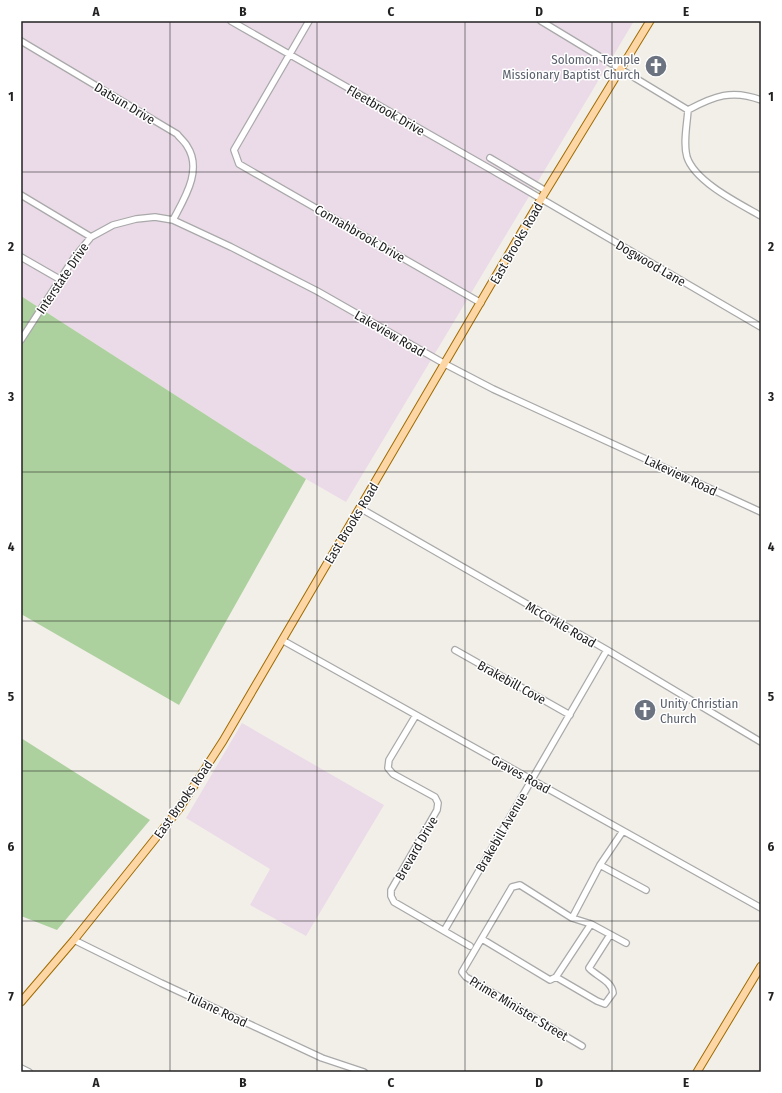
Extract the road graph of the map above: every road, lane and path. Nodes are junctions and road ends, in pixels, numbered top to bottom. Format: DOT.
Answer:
graph roads {
  1 [pos="231,21"];
  2 [pos="308,21"];
  3 [pos="541,21"];
  4 [pos="650,21"];
  5 [pos="21,41"];
  6 [pos="290,55"];
  7 [pos="621,69"];
  8 [pos="761,100"];
  9 [pos="688,110"];
  10 [pos="490,158"];
  11 [pos="531,182"];
  12 [pos="526,190"];
  13 [pos="546,191"];
  14 [pos="21,195"];
  15 [pos="541,199"];
  16 [pos="761,216"];
  17 [pos="173,220"];
  18 [pos="91,237"];
  19 [pos="21,257"];
  20 [pos="60,280"];
  21 [pos="481,303"];
  22 [pos="761,327"];
  23 [pos="21,340"];
  24 [pos="445,364"];
  25 [pos="360,508"];
  26 [pos="761,512"];
  27 [pos="282,640"];
  28 [pos="455,650"];
  29 [pos="607,650"];
  30 [pos="416,715"];
  31 [pos="570,715"];
  32 [pos="761,742"];
  33 [pos="532,780"];
  34 [pos="623,831"];
  35 [pos="600,865"];
  36 [pos="646,890"];
  37 [pos="761,908"];
  38 [pos="572,918"];
  39 [pos="591,924"];
  40 [pos="444,931"];
  41 [pos="610,935"];
  42 [pos="482,939"];
  43 [pos="74,940"];
  44 [pos="626,943"];
  45 [pos="470,946"];
  46 [pos="761,966"];
  47 [pos="556,977"];
  48 [pos="21,1002"];
  49 [pos="582,1046"];
  50 [pos="21,1068"];
  51 [pos="29,1072"];
  52 [pos="364,1072"];
  53 [pos="697,1072"];
  1 -- 6 [label="street, Fleetbrook Drive"];
  2 -- 6 [label="street"];
  3 -- 7 [label="street"];
  4 -- 7 [label="main road, East Brooks Road"];
  5 -- 17 [label="street, Datsun Drive"];
  6 -- 12 [label="street, Fleetbrook Drive"];
  6 -- 21 [label="street, Connahbrook Drive"];
  7 -- 9 [label="street"];
  7 -- 13 [label="main road, East Brooks Road"];
  8 -- 9 [label="street"];
  9 -- 16 [label="street"];
  10 -- 11 [label="street"];
  11 -- 12 [label="street"];
  11 -- 13 [label="street"];
  12 -- 15 [label="street, Fleetbrook Drive"];
  13 -- 15 [label="main road, East Brooks Road"];
  14 -- 18 [label="street"];
  15 -- 21 [label="main road, East Brooks Road"];
  15 -- 22 [label="street, Dogwood Lane"];
  17 -- 18 [label="street, Lakeview Road"];
  17 -- 24 [label="street, Lakeview Road"];
  18 -- 20 [label="street, Interstate Drive"];
  19 -- 20 [label="street"];
  20 -- 23 [label="street, Interstate Drive"];
  21 -- 24 [label="main road, East Brooks Road"];
  24 -- 25 [label="main road, East Brooks Road"];
  24 -- 26 [label="street, Lakeview Road"];
  25 -- 27 [label="main road, East Brooks Road"];
  25 -- 29 [label="street, McCorkle Road"];
  27 -- 30 [label="street, Graves Road"];
  27 -- 43 [label="main road, East Brooks Road"];
  28 -- 31 [label="street, Brakebill Cove"];
  29 -- 31 [label="street, Brakebill Avenue"];
  29 -- 32 [label="street, McCorkle Road"];
  30 -- 33 [label="street, Graves Road"];
  30 -- 40 [label="street, Brevard Drive"];
  31 -- 33 [label="street, Brakebill Avenue"];
  33 -- 34 [label="street, Graves Road"];
  33 -- 40 [label="street, Brakebill Avenue"];
  34 -- 35 [label="street"];
  34 -- 37 [label="street, Graves Road"];
  35 -- 36 [label="street"];
  35 -- 38 [label="street"];
  38 -- 39 [label="street"];
  38 -- 42 [label="street"];
  39 -- 41 [label="street"];
  39 -- 47 [label="street"];
  40 -- 45 [label="street, Brevard Drive"];
  41 -- 44 [label="street"];
  41 -- 47 [label="street"];
  42 -- 47 [label="street"];
  42 -- 49 [label="street, Prime Minister Street"];
  43 -- 48 [label="main road, East Brooks Road"];
  43 -- 52 [label="street, Tulane Road"];
  46 -- 53 [label="main road"];
  50 -- 51 [label="street"];
}
